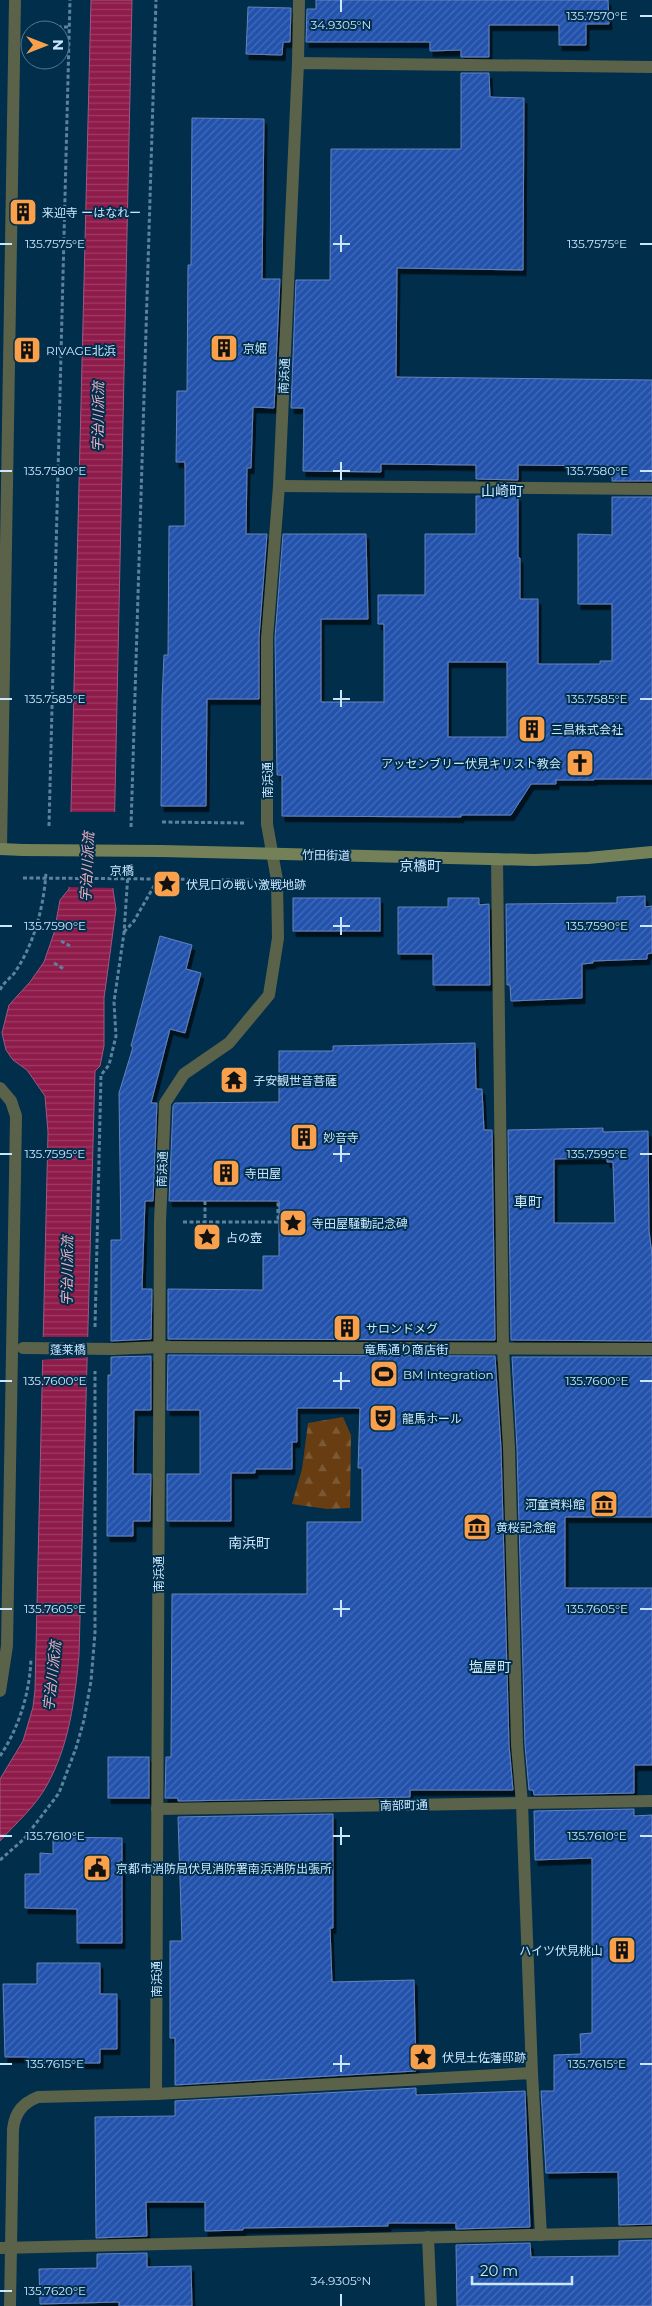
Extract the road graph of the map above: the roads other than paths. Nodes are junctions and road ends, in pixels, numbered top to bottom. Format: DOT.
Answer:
graph roads {
  1 [pos="15,0"];
  2 [pos="299,0"];
  3 [pos="298,64"];
  4 [pos="652,67"];
  5 [pos="6,171"];
  6 [pos="279,486"];
  7 [pos="652,489"];
  8 [pos="0,849"];
  9 [pos="652,852"];
  10 [pos="272,854"];
  11 [pos="497,859"];
  12 [pos="0,1088"];
  13 [pos="160,1347"];
  14 [pos="11,1348"];
  15 [pos="113,1349"];
  16 [pos="503,1349"];
  17 [pos="652,1349"];
  18 [pos="0,1691"];
  19 [pos="652,1801"];
  20 [pos="522,1804"];
  21 [pos="157,1809"];
  22 [pos="532,2073"];
  23 [pos="156,2094"];
  24 [pos="652,2232"];
  25 [pos="541,2235"];
  26 [pos="428,2237"];
  27 [pos="5,2248"];
  28 [pos="10,2306"];
  29 [pos="431,2306"];
  1 -- 5 [label="street"];
  2 -- 3 [label="street, 南浜通"];
  3 -- 4 [label="street"];
  3 -- 6 [label="street, 南浜通"];
  5 -- 8 [label="street"];
  6 -- 7 [label="street"];
  6 -- 10 [label="street, 南浜通"];
  8 -- 10 [label="main road, 竹田街道, bridge"];
  9 -- 11 [label="main road, 竹田街道"];
  10 -- 11 [label="main road, 竹田街道"];
  10 -- 13 [label="street, 南浜通"];
  11 -- 16 [label="street"];
  12 -- 14 [label="street"];
  13 -- 15 [label="street, 竜馬通り商店街"];
  13 -- 16 [label="street, 竜馬通り商店街"];
  13 -- 21 [label="street, 南浜通"];
  14 -- 15 [label="street, 蓬莱橋, bridge"];
  14 -- 18 [label="street"];
  16 -- 17 [label="street, 竜馬通り商店街"];
  16 -- 20 [label="street"];
  19 -- 20 [label="street, 南部町通"];
  20 -- 21 [label="street, 南部町通"];
  20 -- 22 [label="street"];
  21 -- 23 [label="street, 南浜通"];
  22 -- 23 [label="street"];
  22 -- 25 [label="street"];
  23 -- 27 [label="street"];
  24 -- 25 [label="street"];
  25 -- 26 [label="street"];
  26 -- 27 [label="street"];
  26 -- 29 [label="street"];
  27 -- 28 [label="street"];
}
